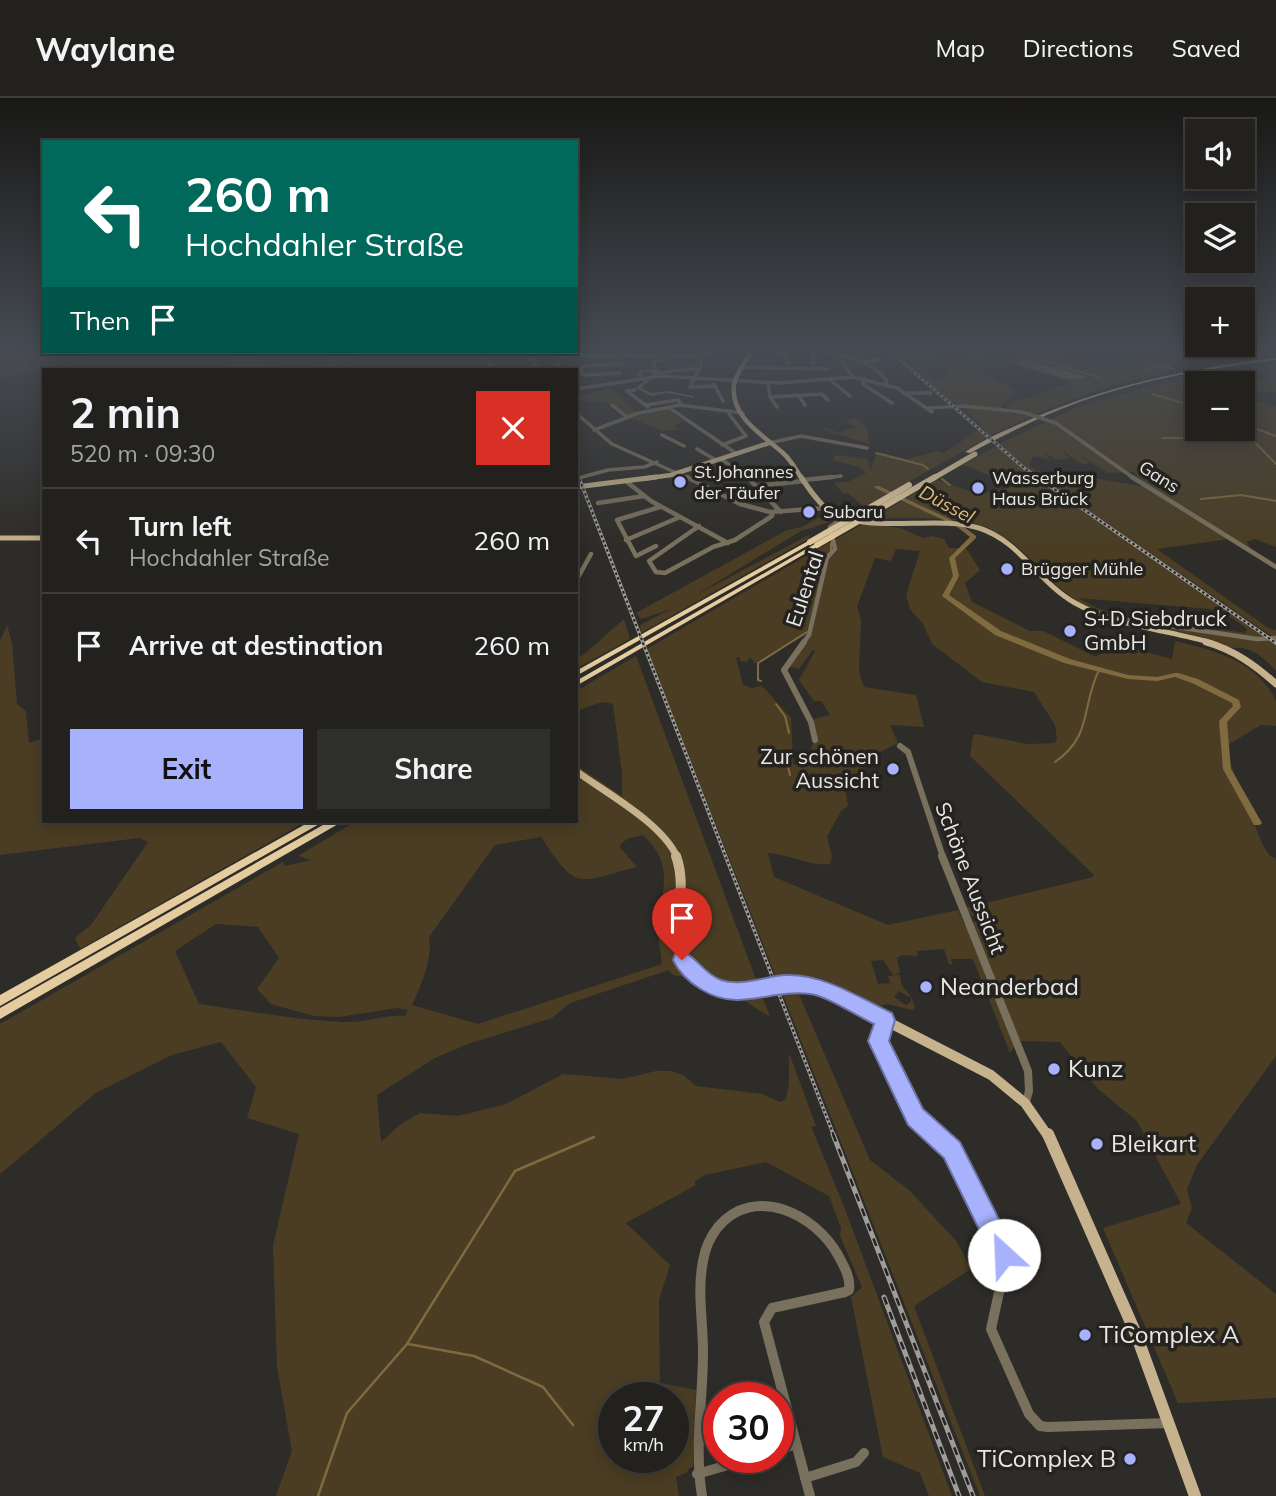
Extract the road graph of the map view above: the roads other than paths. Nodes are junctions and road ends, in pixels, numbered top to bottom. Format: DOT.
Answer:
graph roads {
  1 [pos="579,416"];
  2 [pos="633,416"];
  3 [pos="681,416"];
  4 [pos="731,416"];
  5 [pos="745,416"];
  6 [pos="1036,416"];
  7 [pos="1038,416"];
  8 [pos="1051,416"];
  9 [pos="627,418"];
  10 [pos="594,430"];
  11 [pos="662,435"];
  12 [pos="769,443"];
  13 [pos="722,444"];
  14 [pos="684,446"];
  15 [pos="867,448"];
  16 [pos="697,449"];
  17 [pos="972,453"];
  18 [pos="738,454"];
  19 [pos="717,459"];
  20 [pos="657,462"];
  21 [pos="677,473"];
  22 [pos="841,475"];
  23 [pos="582,477"];
  24 [pos="804,481"];
  25 [pos="627,482"];
  26 [pos="756,486"];
  27 [pos="578,487"];
  28 [pos="644,496"];
  29 [pos="598,503"];
  30 [pos="660,506"];
  31 [pos="827,509"];
  32 [pos="774,512"];
  33 [pos="781,512"];
  34 [pos="680,517"];
  35 [pos="836,522"];
  36 [pos="699,526"];
  37 [pos="0,538"];
  38 [pos="42,538"];
  39 [pos="626,540"];
  40 [pos="728,542"];
  41 [pos="814,544"];
  42 [pos="656,546"];
  43 [pos="591,554"];
  44 [pos="1276,567"];
  45 [pos="578,577"];
  46 [pos="1109,617"];
  47 [pos="1276,638"];
  48 [pos="578,673"];
  49 [pos="578,683"];
  50 [pos="1276,684"];
  51 [pos="815,740"];
  52 [pos="900,746"];
  53 [pos="578,773"];
  54 [pos="314,823"];
  55 [pos="334,823"];
  56 [pos="0,1001"];
  57 [pos="0,1014"];
  58 [pos="885,1020"];
  59 [pos="1026,1102"];
  60 [pos="1169,1423"];
  61 [pos="796,1444"];
  62 [pos="864,1452"];
  63 [pos="703,1472"];
  64 [pos="697,1474"];
  65 [pos="805,1478"];
  66 [pos="702,1496"];
  67 [pos="810,1496"];
  68 [pos="1195,1496"];
  1 -- 10 [label="street"];
  2 -- 9 [label="street"];
  3 -- 13 [label="street"];
  4 -- 13 [label="street"];
  5 -- 12 [label="main road"];
  6 -- 44 [label="street, Gans, bridge"];
  7 -- 17 [label="highway"];
  8 -- 17 [label="highway"];
  9 -- 10 [label="street"];
  10 -- 20 [label="street"];
  11 -- 14 [label="street"];
  12 -- 15 [label="street"];
  12 -- 18 [label="main road"];
  12 -- 24 [label="main road"];
  13 -- 18 [label="street"];
  16 -- 19 [label="street"];
  17 -- 41 [label="highway, bridge"];
  18 -- 19 [label="main road"];
  19 -- 21 [label="main road"];
  19 -- 26 [label="street"];
  20 -- 21 [label="street"];
  20 -- 23 [label="street"];
  21 -- 25 [label="main road"];
  21 -- 32 [label="street"];
  22 -- 24 [label="street"];
  24 -- 26 [label="street"];
  24 -- 31 [label="main road"];
  25 -- 27 [label="main road"];
  25 -- 28 [label="street"];
  26 -- 33 [label="street"];
  28 -- 29 [label="street"];
  28 -- 30 [label="street"];
  30 -- 34 [label="street"];
  30 -- 39 [label="street"];
  31 -- 33 [label="street"];
  31 -- 46 [label="main road"];
  32 -- 33 [label="street"];
  32 -- 40 [label="street"];
  34 -- 36 [label="street"];
  34 -- 39 [label="street"];
  35 -- 51 [label="street, Eulental"];
  36 -- 40 [label="street"];
  36 -- 40 [label="street"];
  37 -- 38 [label="main road"];
  39 -- 42 [label="street"];
  41 -- 48 [label="highway"];
  41 -- 49 [label="highway"];
  43 -- 45 [label="street"];
  46 -- 47 [label="street"];
  46 -- 50 [label="main road"];
  52 -- 59 [label="street, Schöne Aussicht"];
  53 -- 58 [label="main road, bridge"];
  54 -- 56 [label="highway"];
  55 -- 57 [label="highway"];
  58 -- 59 [label="main road"];
  58 -- 60 [label="street"];
  59 -- 60 [label="main road"];
  60 -- 68 [label="main road"];
  61 -- 64 [label="street"];
  61 -- 65 [label="street"];
  62 -- 65 [label="street"];
  63 -- 64 [label="street"];
  64 -- 66 [label="street"];
  65 -- 67 [label="street"];
}
